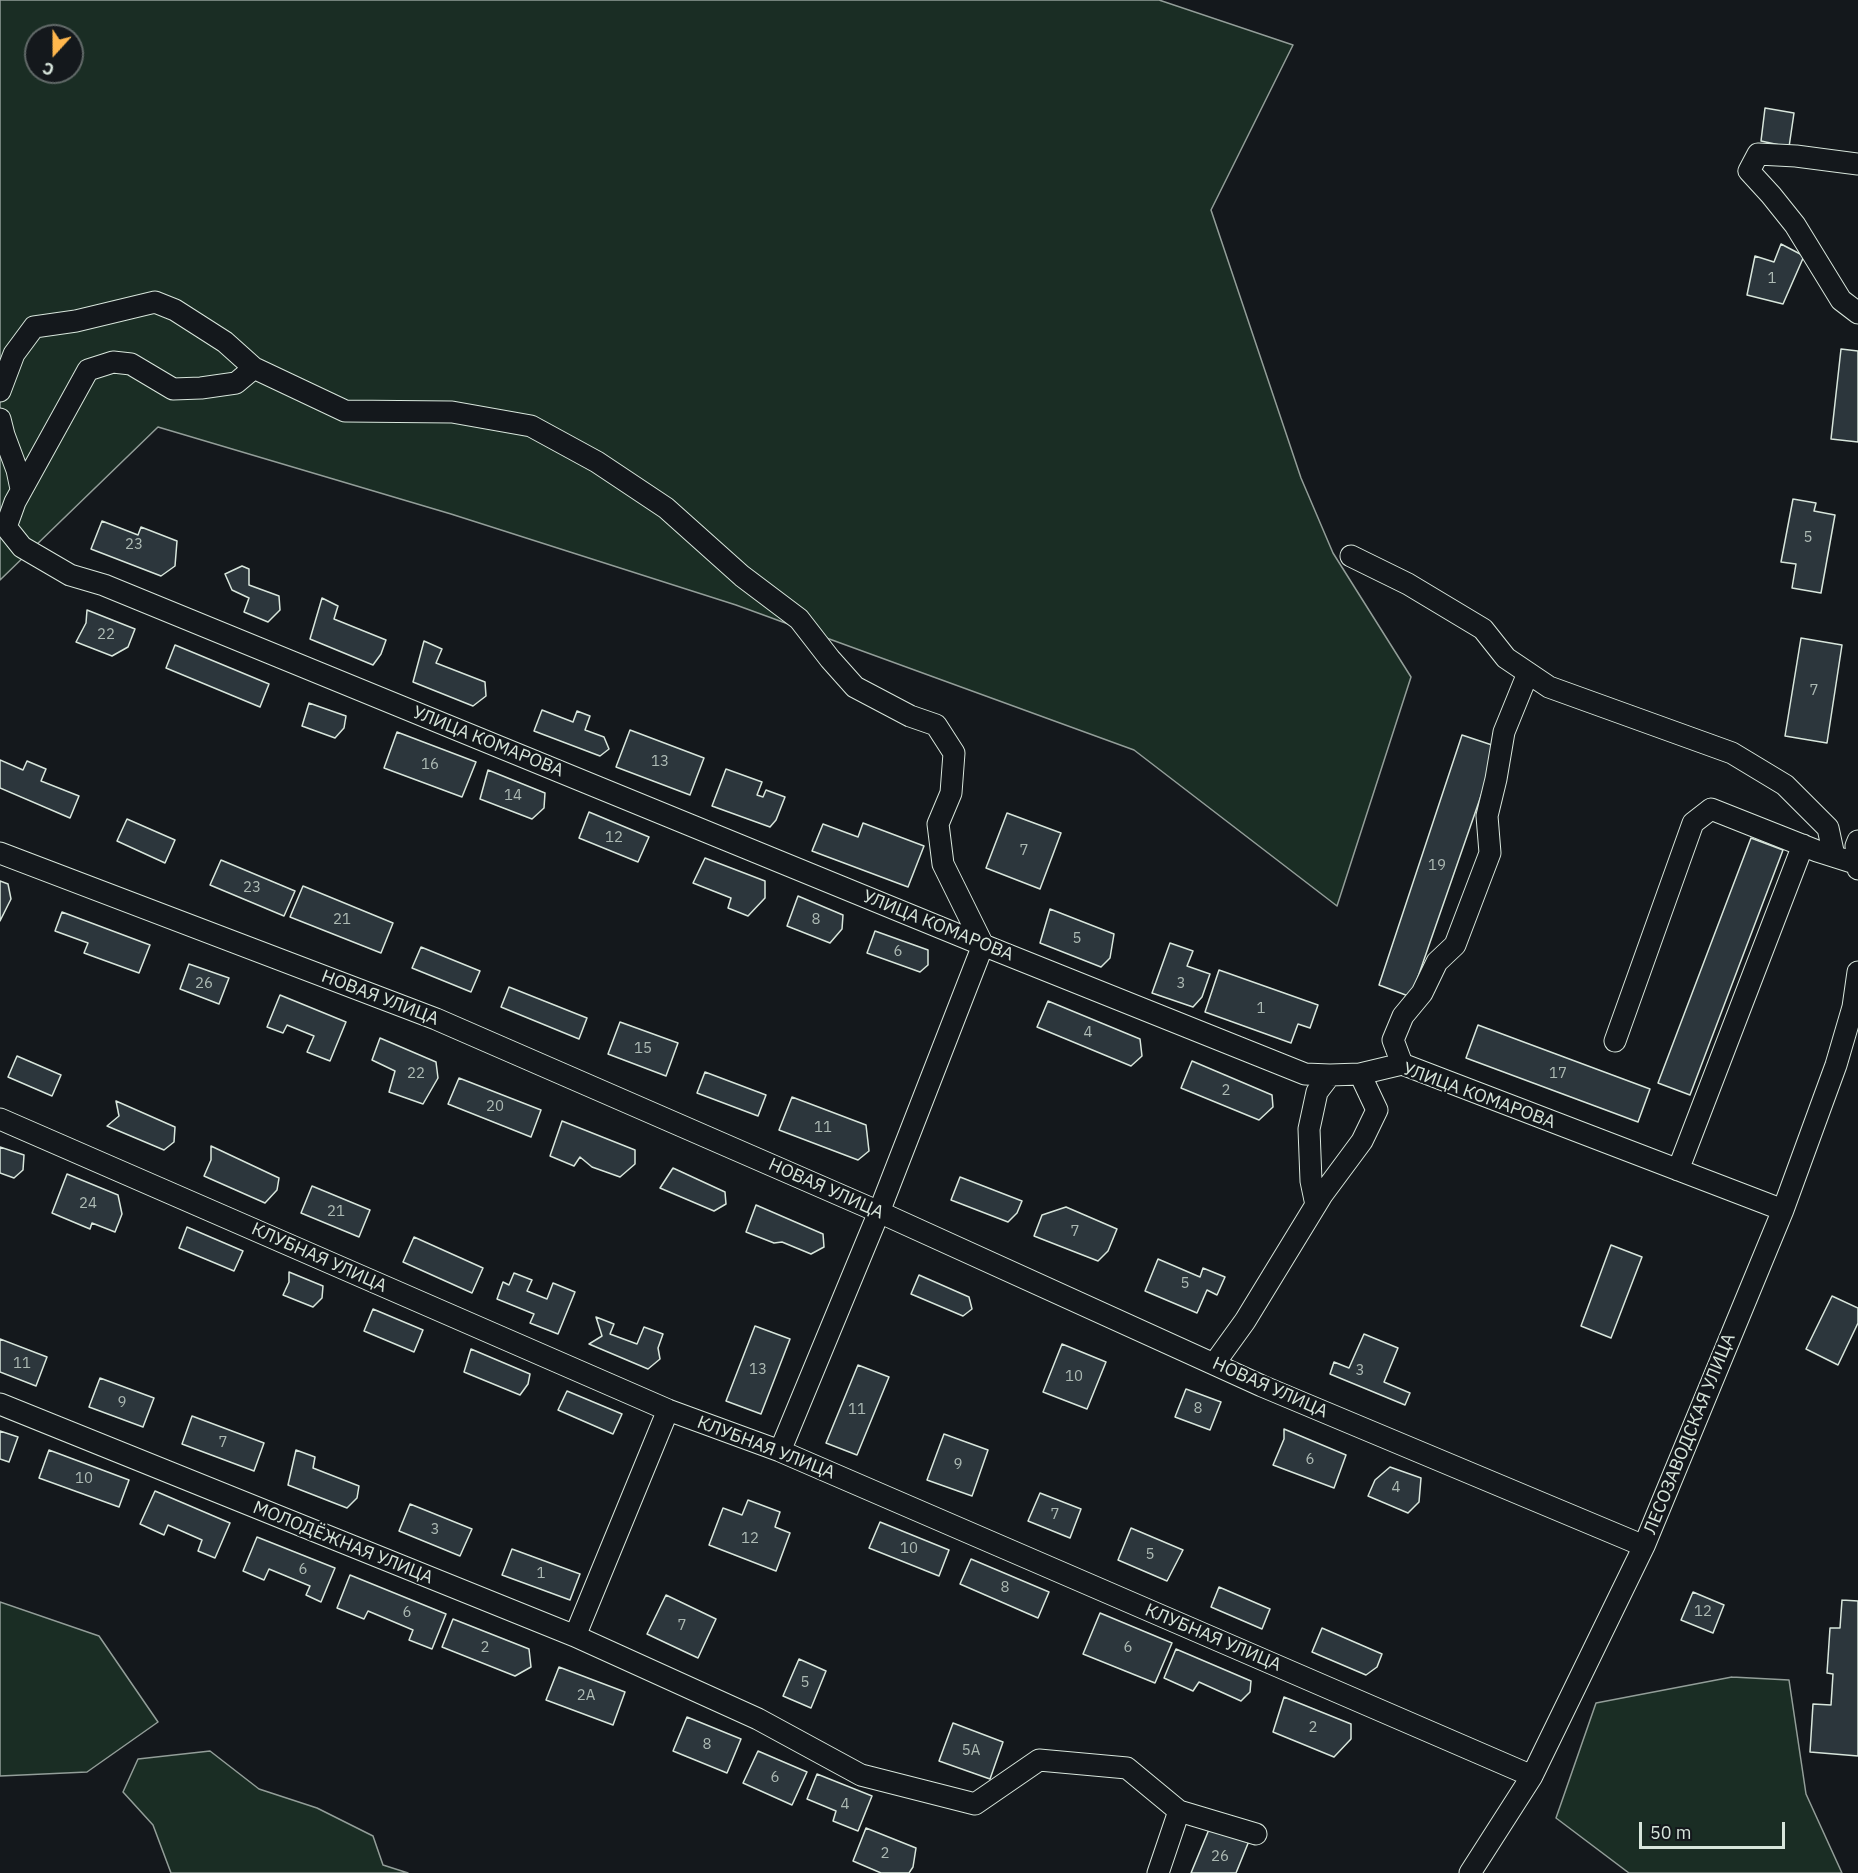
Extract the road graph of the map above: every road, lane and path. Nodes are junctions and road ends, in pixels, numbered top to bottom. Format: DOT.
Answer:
graph roads {
  1 [pos="1858,164"];
  2 [pos="1858,313"];
  3 [pos="254,368"];
  4 [pos="0,391"];
  5 [pos="0,419"];
  6 [pos="21,489"];
  7 [pos="1351,556"];
  8 [pos="1528,673"];
  9 [pos="1858,841"];
  10 [pos="1803,845"];
  11 [pos="0,853"];
  12 [pos="1834,856"];
  13 [pos="1858,864"];
  14 [pos="1858,869"];
  15 [pos="983,945"];
  16 [pos="1858,972"];
  17 [pos="1615,1041"];
  18 [pos="1402,1064"];
  19 [pos="1360,1074"];
  20 [pos="1330,1075"];
  21 [pos="0,1119"];
  22 [pos="1678,1170"];
  23 [pos="1316,1205"];
  24 [pos="1783,1210"];
  25 [pos="879,1212"];
  26 [pos="1214,1364"];
  27 [pos="0,1404"];
  28 [pos="668,1410"];
  29 [pos="780,1451"];
  30 [pos="1644,1546"];
  31 [pos="575,1636"];
  32 [pos="1532,1776"];
  33 [pos="1179,1811"];
  34 [pos="1256,1834"];
  35 [pos="1158,1873"];
  36 [pos="1470,1873"];
  1 -- 2 [label="street"];
  3 -- 4 [label="street"];
  3 -- 6 [label="street"];
  3 -- 15 [label="street"];
  5 -- 6 [label="street"];
  6 -- 15 [label="street, УЛИЦА КОМАРОВА"];
  7 -- 8 [label="street"];
  8 -- 12 [label="street"];
  8 -- 18 [label="street"];
  9 -- 13 [label="street"];
  10 -- 12 [label="street"];
  10 -- 17 [label="street"];
  10 -- 22 [label="street"];
  11 -- 25 [label="street, НОВАЯ УЛИЦА"];
  12 -- 13 [label="street"];
  13 -- 14 [label="street"];
  15 -- 20 [label="street, УЛИЦА КОМАРОВА"];
  15 -- 25 [label="street"];
  16 -- 24 [label="street, ЛЕСОЗАВОДСКАЯ УЛИЦА"];
  18 -- 19 [label="street, УЛИЦА КОМАРОВА"];
  18 -- 22 [label="street, УЛИЦА КОМАРОВА"];
  19 -- 20 [label="street, УЛИЦА КОМАРОВА"];
  19 -- 23 [label="street"];
  20 -- 23 [label="street"];
  21 -- 28 [label="street, КЛУБНАЯ УЛИЦА"];
  22 -- 24 [label="street, УЛИЦА КОМАРОВА"];
  23 -- 26 [label="street"];
  24 -- 30 [label="street, ЛЕСОЗАВОДСКАЯ УЛИЦА"];
  25 -- 26 [label="street, НОВАЯ УЛИЦА"];
  25 -- 29 [label="street"];
  26 -- 30 [label="street, НОВАЯ УЛИЦА"];
  27 -- 31 [label="street, МОЛОДЁЖНАЯ УЛИЦА"];
  28 -- 29 [label="street, КЛУБНАЯ УЛИЦА"];
  28 -- 31 [label="street"];
  29 -- 32 [label="street, КЛУБНАЯ УЛИЦА"];
  30 -- 32 [label="street, ЛЕСОЗАВОДСКАЯ УЛИЦА"];
  31 -- 33 [label="street, МОЛОДЁЖНАЯ УЛИЦА"];
  32 -- 36 [label="street, ЛЕСОЗАВОДСКАЯ УЛИЦА"];
  33 -- 34 [label="street"];
  33 -- 35 [label="street"];
}
